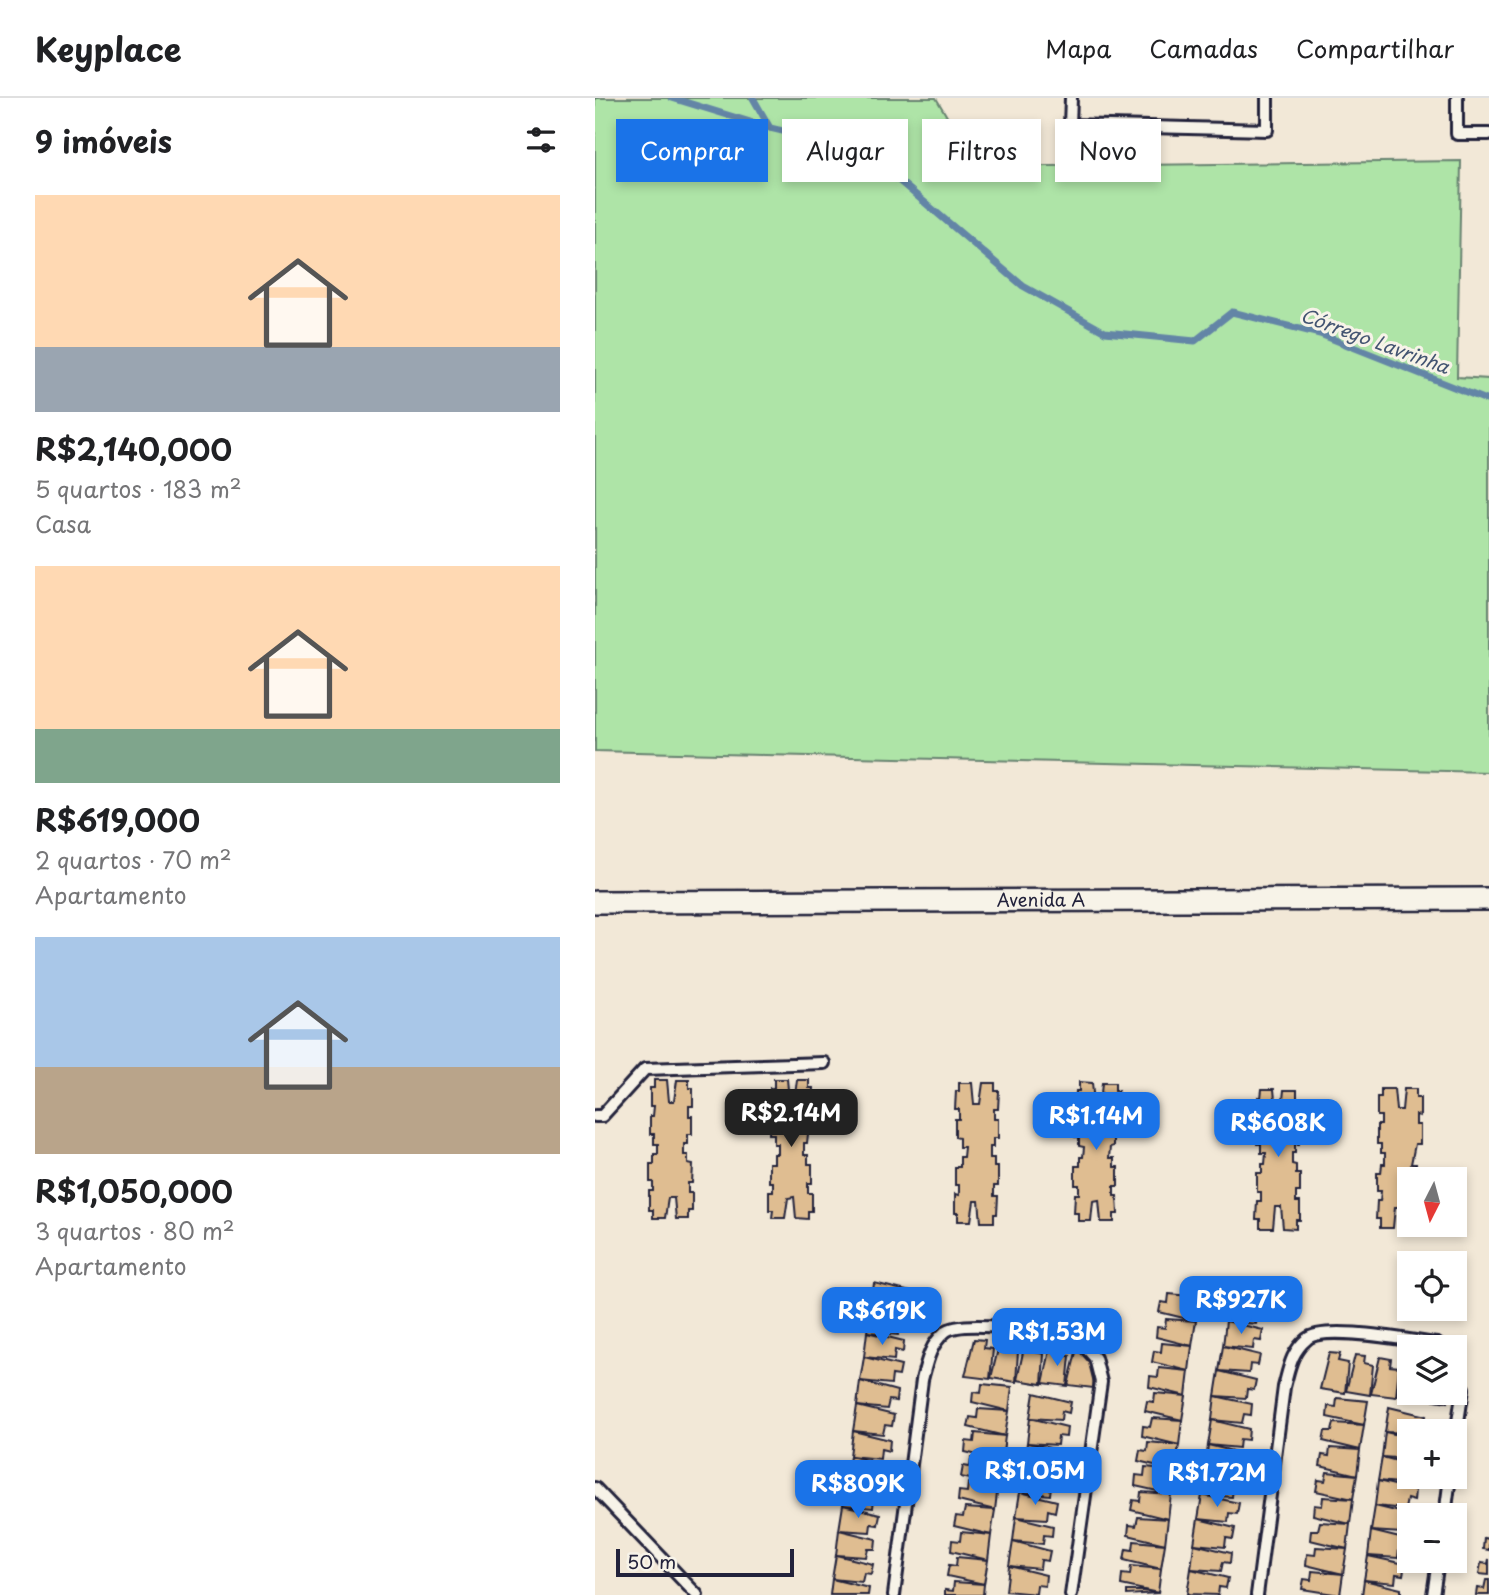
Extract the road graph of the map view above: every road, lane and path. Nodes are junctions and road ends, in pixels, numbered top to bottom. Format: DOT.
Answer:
graph roads {
  1 [pos="1071,98"];
  2 [pos="1267,98"];
  3 [pos="1457,98"];
  4 [pos="1489,134"];
  5 [pos="1489,899"];
  6 [pos="595,902"];
  7 [pos="824,1063"];
  8 [pos="595,1116"];
  9 [pos="1397,1340"];
  10 [pos="595,1488"];
  11 [pos="1436,1573"];
  12 [pos="697,1595"];
  13 [pos="894,1595"];
  14 [pos="1071,1595"];
  15 [pos="1257,1595"];
  16 [pos="1433,1595"];
  1 -- 2 [label="lane"];
  3 -- 4 [label="lane"];
  5 -- 6 [label="street, Avenida A"];
  7 -- 8 [label="lane"];
  9 -- 15 [label="lane"];
  10 -- 12 [label="lane"];
  11 -- 16 [label="lane"];
  13 -- 14 [label="lane"];
}
